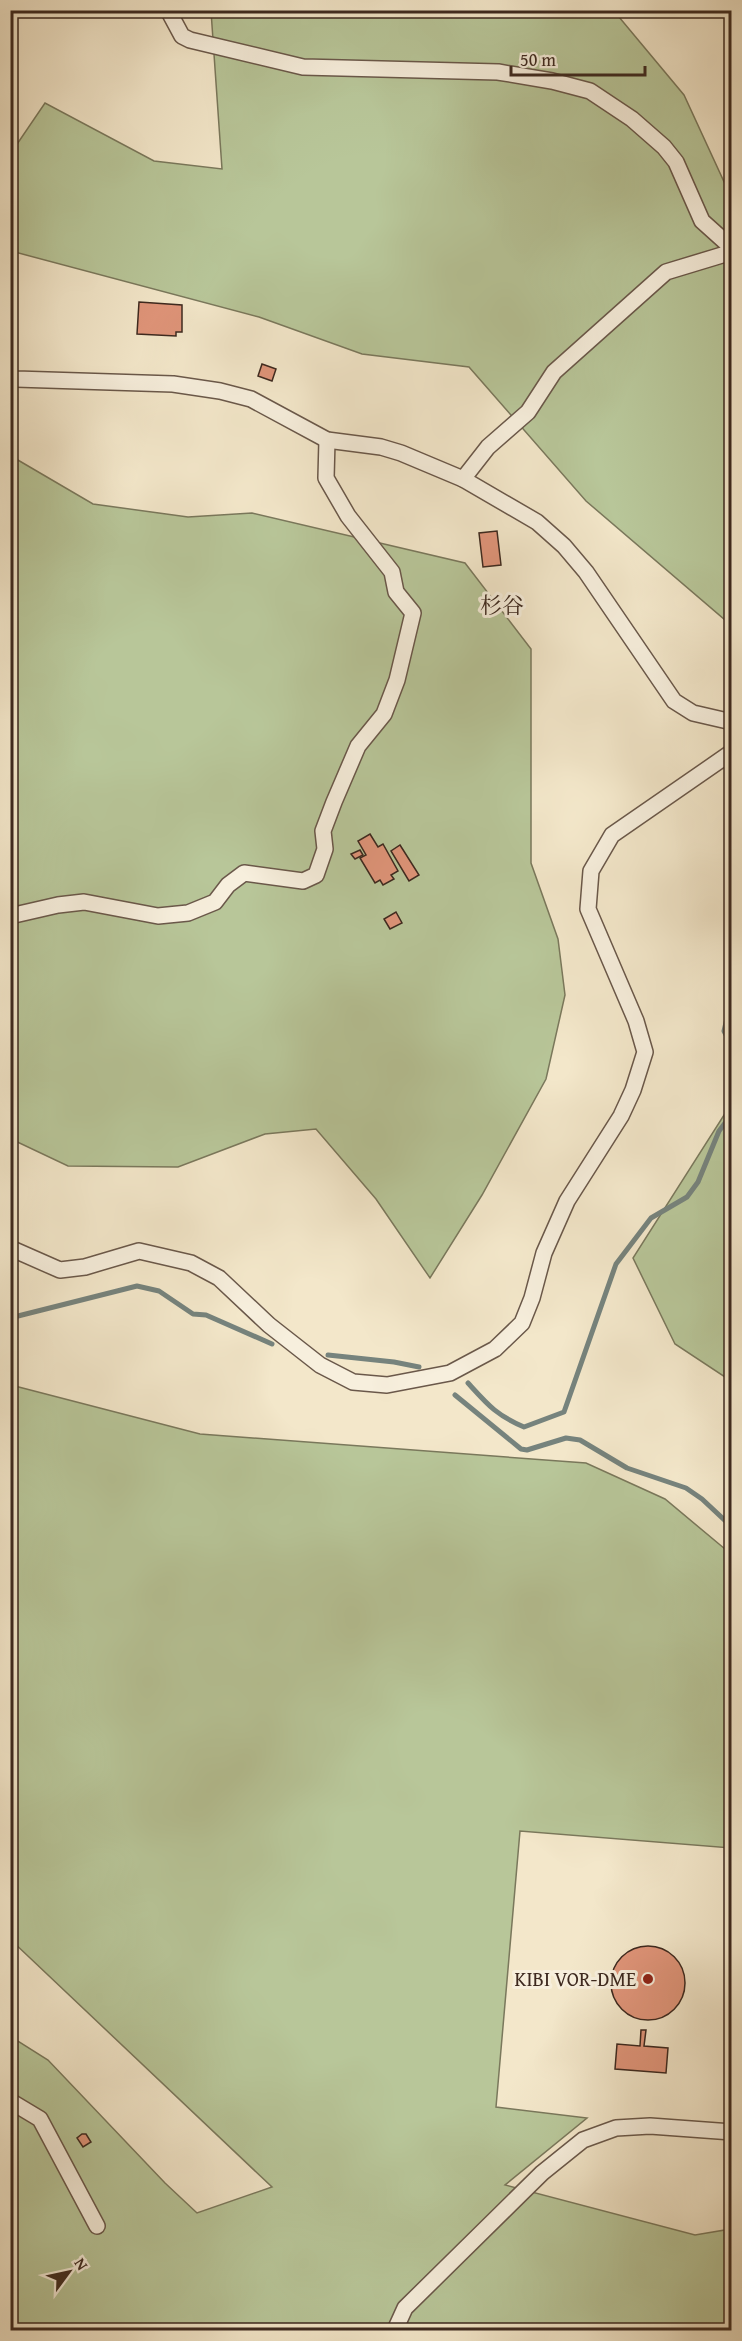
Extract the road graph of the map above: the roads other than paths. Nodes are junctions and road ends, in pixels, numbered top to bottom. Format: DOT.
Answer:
graph roads {
  1 [pos="168,10"];
  2 [pos="732,250"];
  3 [pos="10,377"];
  4 [pos="327,440"];
  5 [pos="463,479"];
  6 [pos="732,722"];
  7 [pos="732,752"];
  8 [pos="10,916"];
  9 [pos="10,1248"];
  10 [pos="10,2102"];
  11 [pos="732,2132"];
  12 [pos="98,2226"];
  13 [pos="395,2331"];
  1 -- 2 [label="street"];
  2 -- 5 [label="street"];
  3 -- 4 [label="street"];
  4 -- 5 [label="street"];
  4 -- 8 [label="street"];
  5 -- 6 [label="street"];
  7 -- 9 [label="street"];
  10 -- 12 [label="street"];
  11 -- 13 [label="street"];
}
